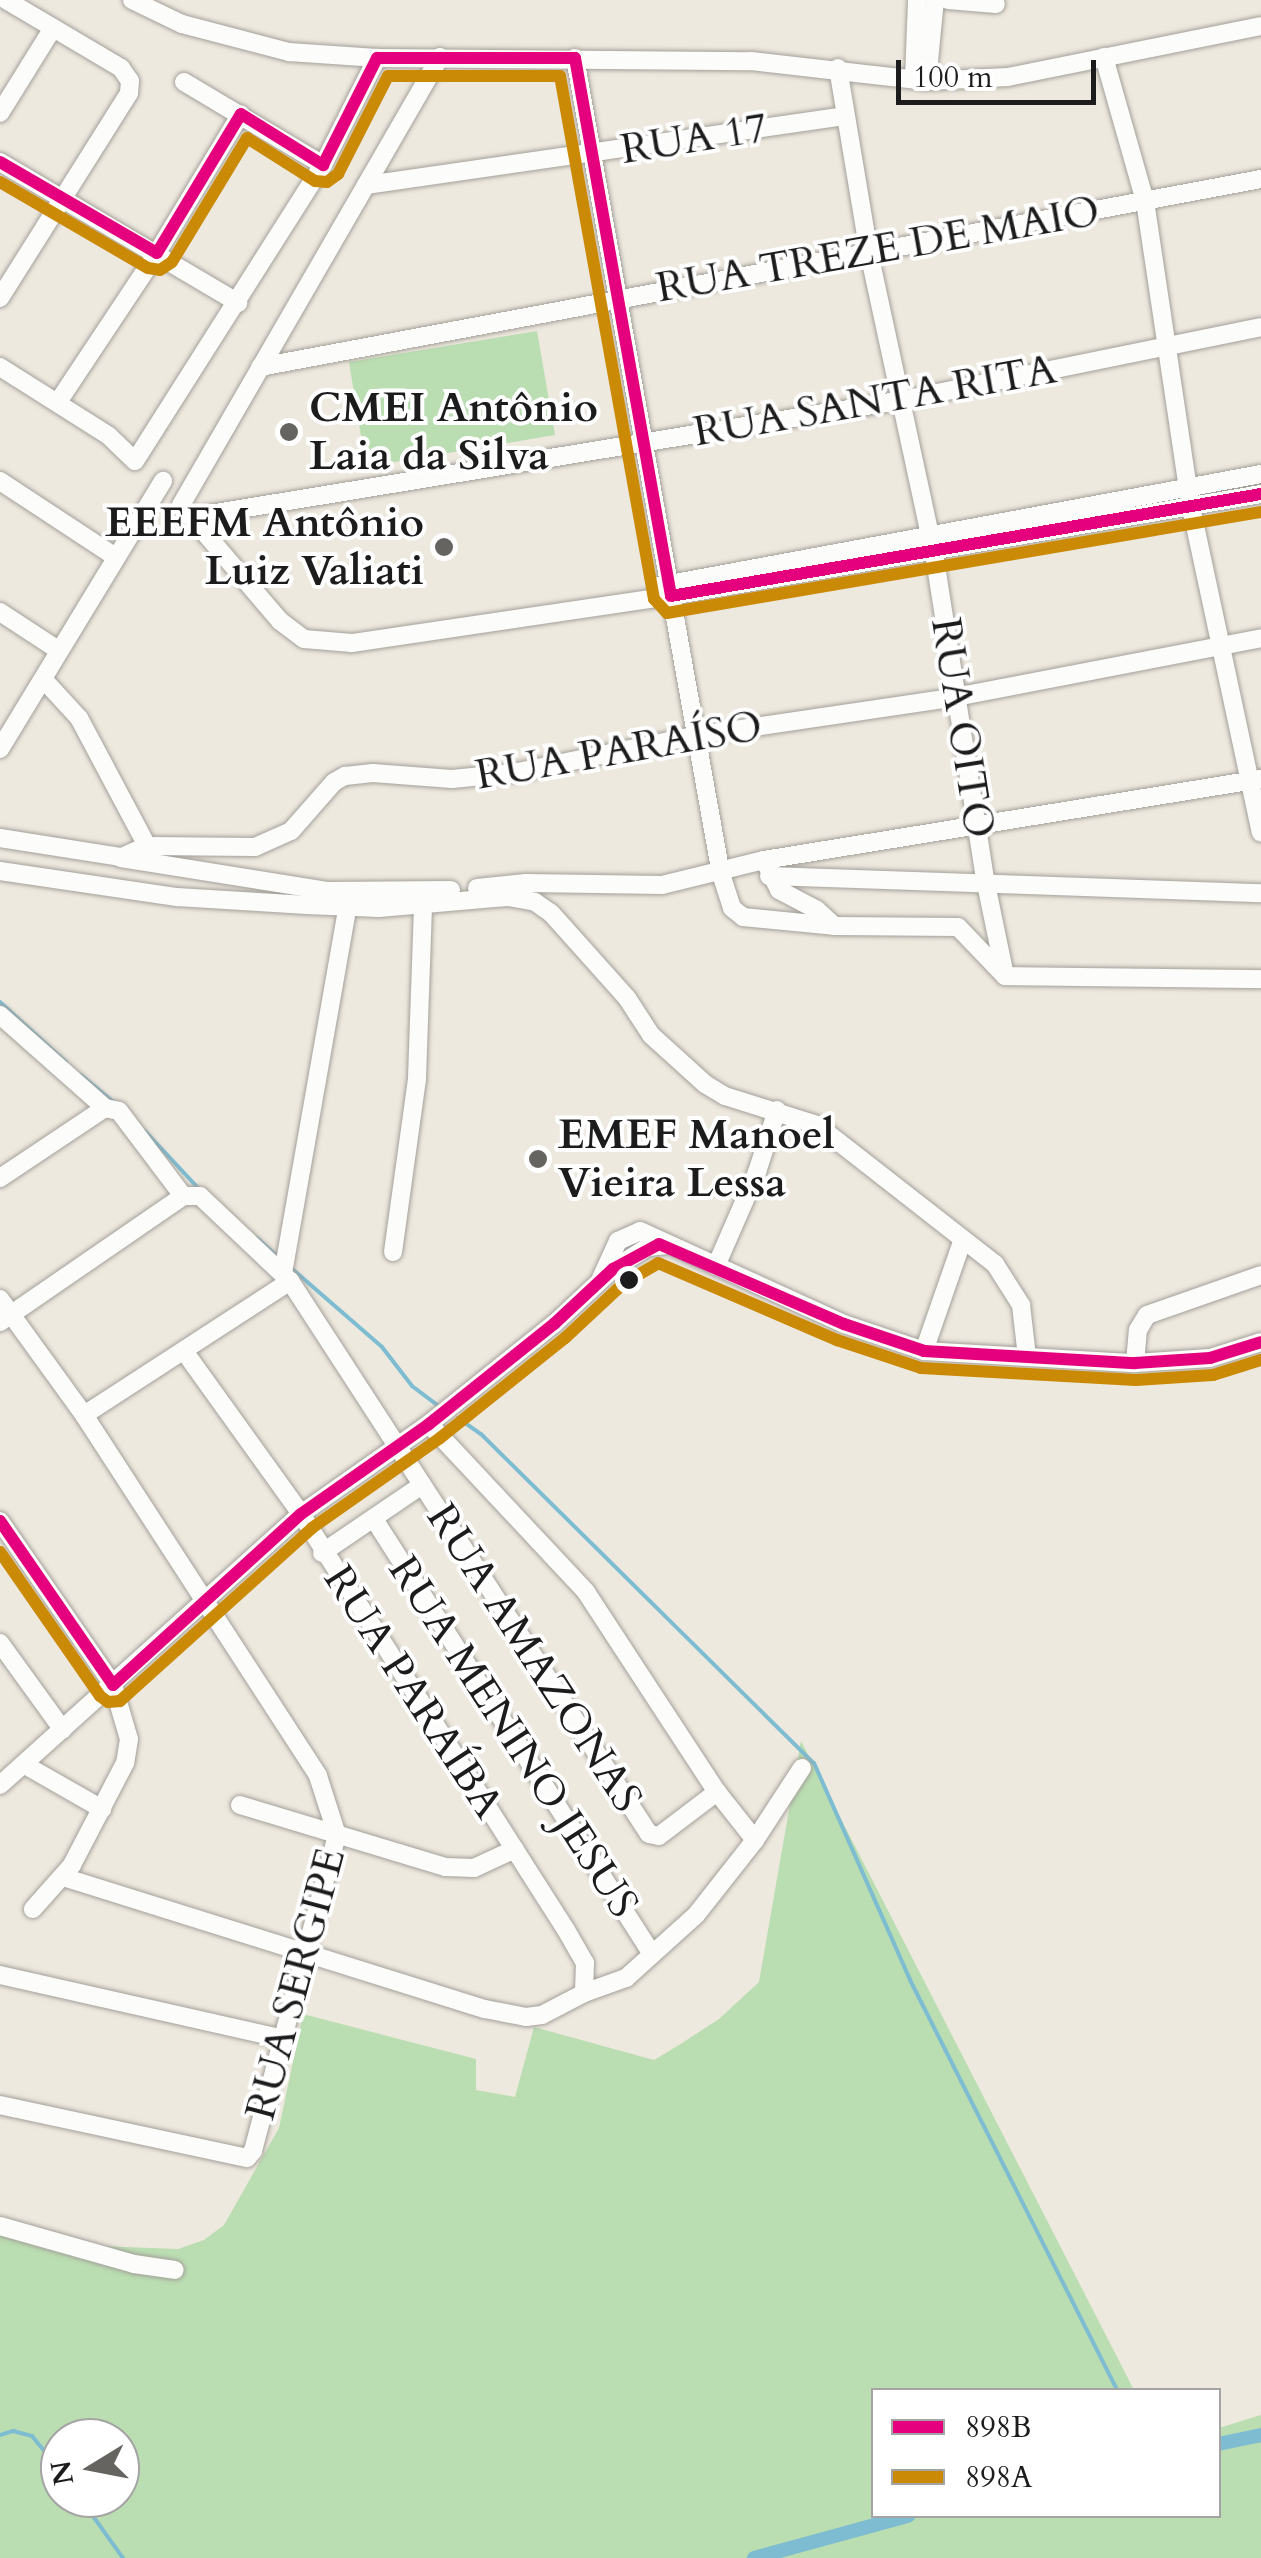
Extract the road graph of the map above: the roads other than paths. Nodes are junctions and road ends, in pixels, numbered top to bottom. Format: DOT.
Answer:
graph roads {
  1 [pos="6,0"];
  2 [pos="132,0"];
  3 [pos="917,0"];
  4 [pos="935,0"];
  5 [pos="948,0"];
  6 [pos="996,4"];
  7 [pos="1261,26"];
  8 [pos="53,28"];
  9 [pos="440,57"];
  10 [pos="1104,57"];
  11 [pos="377,58"];
  12 [pos="575,58"];
  13 [pos="838,68"];
  14 [pos="921,80"];
  15 [pos="184,82"];
  16 [pos="0,113"];
  17 [pos="241,114"];
  18 [pos="844,116"];
  19 [pos="592,155"];
  20 [pos="0,162"];
  21 [pos="323,164"];
  22 [pos="1261,179"];
  23 [pos="366,185"];
  24 [pos="61,198"];
  25 [pos="1145,201"];
  26 [pos="158,253"];
  27 [pos="869,253"];
  28 [pos="619,297"];
  29 [pos="0,298"];
  30 [pos="238,304"];
  31 [pos="1261,327"];
  32 [pos="1164,346"];
  33 [pos="0,367"];
  34 [pos="260,367"];
  35 [pos="903,400"];
  36 [pos="58,402"];
  37 [pos="641,442"];
  38 [pos="1261,474"];
  39 [pos="0,480"];
  40 [pos="162,481"];
  41 [pos="1261,494"];
  42 [pos="1190,498"];
  43 [pos="186,511"];
  44 [pos="930,534"];
  45 [pos="934,553"];
  46 [pos="114,556"];
  47 [pos="670,589"];
  48 [pos="0,612"];
  49 [pos="1261,638"];
  50 [pos="1222,646"];
  51 [pos="58,650"];
  52 [pos="44,680"];
  53 [pos="956,697"];
  54 [pos="693,736"];
  55 [pos="2,741"];
  56 [pos="1256,781"];
  57 [pos="980,825"];
  58 [pos="1261,833"];
  59 [pos="0,838"];
  60 [pos="147,846"];
  61 [pos="122,857"];
  62 [pos="767,868"];
  63 [pos="0,871"];
  64 [pos="721,874"];
  65 [pos="986,884"];
  66 [pos="112,885"];
  67 [pos="1261,894"];
  68 [pos="429,898"];
  69 [pos="349,900"];
  70 [pos="834,926"];
  71 [pos="1005,976"];
  72 [pos="1261,980"];
  73 [pos="4,1026"];
  74 [pos="105,1108"];
  75 [pos="777,1110"];
  76 [pos="0,1178"];
  77 [pos="183,1196"];
  78 [pos="962,1242"];
  79 [pos="394,1252"];
  80 [pos="716,1266"];
  81 [pos="286,1271"];
  82 [pos="1261,1275"];
  83 [pos="4,1312"];
  84 [pos="1261,1342"];
  85 [pos="184,1350"];
  86 [pos="924,1351"];
  87 [pos="1027,1356"];
  88 [pos="1135,1364"];
  89 [pos="84,1415"];
  90 [pos="430,1424"];
  91 [pos="395,1445"];
  92 [pos="422,1485"];
  93 [pos="300,1514"];
  94 [pos="374,1519"];
  95 [pos="0,1521"];
  96 [pos="322,1553"];
  97 [pos="201,1600"];
  98 [pos="0,1643"];
  99 [pos="113,1685"];
  100 [pos="63,1730"];
  101 [pos="25,1765"];
  102 [pos="802,1768"];
  103 [pos="0,1785"];
  104 [pos="717,1792"];
  105 [pos="240,1806"];
  106 [pos="102,1808"];
  107 [pos="337,1834"];
  108 [pos="755,1840"];
  109 [pos="515,1849"];
  110 [pos="62,1877"];
  111 [pos="33,1909"];
  112 [pos="304,1952"];
  113 [pos="652,1954"];
  114 [pos="0,1975"];
  115 [pos="584,1992"];
  116 [pos="283,2039"];
  117 [pos="0,2105"];
  118 [pos="0,2226"];
  119 [pos="175,2270"];
  1 -- 8 [label="street"];
  2 -- 11 [label="street"];
  3 -- 14 [label="street"];
  4 -- 14 [label="street"];
  5 -- 6 [label="street"];
  7 -- 10 [label="street"];
  8 -- 16 [label="street"];
  8 -- 24 [label="street"];
  9 -- 11 [label="street"];
  9 -- 12 [label="street"];
  9 -- 23 [label="street"];
  10 -- 14 [label="street"];
  10 -- 25 [label="street"];
  11 -- 21 [label="street"];
  12 -- 13 [label="street"];
  12 -- 19 [label="street"];
  13 -- 14 [label="street"];
  13 -- 18 [label="street, RUA OITO"];
  15 -- 17 [label="street"];
  17 -- 21 [label="street"];
  17 -- 26 [label="street"];
  18 -- 19 [label="street, RUA 17"];
  18 -- 27 [label="street, RUA OITO"];
  19 -- 23 [label="street, RUA 17"];
  19 -- 28 [label="street"];
  20 -- 24 [label="street"];
  21 -- 30 [label="street"];
  22 -- 25 [label="street, RUA TREZE DE MAIO"];
  23 -- 34 [label="street"];
  24 -- 26 [label="street"];
  24 -- 29 [label="street"];
  25 -- 27 [label="street, RUA TREZE DE MAIO"];
  25 -- 32 [label="street"];
  26 -- 30 [label="street"];
  26 -- 36 [label="street"];
  27 -- 28 [label="street, RUA TREZE DE MAIO"];
  27 -- 35 [label="street, RUA OITO"];
  28 -- 34 [label="street, RUA TREZE DE MAIO"];
  28 -- 37 [label="street"];
  30 -- 36 [label="street"];
  31 -- 32 [label="street, RUA SANTA RITA"];
  32 -- 35 [label="street, RUA SANTA RITA"];
  32 -- 42 [label="street"];
  33 -- 36 [label="street"];
  34 -- 43 [label="street"];
  35 -- 37 [label="street, RUA SANTA RITA"];
  35 -- 44 [label="street, RUA OITO"];
  37 -- 43 [label="street, RUA SANTA RITA"];
  37 -- 47 [label="street"];
  38 -- 42 [label="street"];
  39 -- 46 [label="street"];
  40 -- 46 [label="street"];
  41 -- 42 [label="street"];
  42 -- 44 [label="street"];
  42 -- 45 [label="street"];
  42 -- 50 [label="street"];
  43 -- 47 [label="street"];
  44 -- 45 [label="street, RUA OITO"];
  44 -- 47 [label="street"];
  45 -- 47 [label="street"];
  45 -- 53 [label="street, RUA OITO"];
  46 -- 51 [label="street"];
  47 -- 54 [label="street"];
  48 -- 51 [label="street"];
  49 -- 50 [label="street, RUA PARAÍSO"];
  50 -- 53 [label="street, RUA PARAÍSO"];
  50 -- 56 [label="street"];
  51 -- 52 [label="street"];
  52 -- 55 [label="street"];
  52 -- 60 [label="street"];
  53 -- 54 [label="street, RUA PARAÍSO"];
  53 -- 57 [label="street, RUA OITO"];
  54 -- 60 [label="street, RUA PARAÍSO"];
  54 -- 64 [label="street"];
  56 -- 57 [label="street"];
  56 -- 58 [label="street"];
  57 -- 62 [label="street"];
  57 -- 65 [label="street, RUA OITO"];
  59 -- 61 [label="street"];
  60 -- 61 [label="street, RUA PARAÍSO"];
  61 -- 66 [label="street"];
  61 -- 69 [label="street"];
  62 -- 64 [label="street"];
  62 -- 65 [label="street"];
  62 -- 70 [label="street"];
  63 -- 66 [label="street"];
  64 -- 68 [label="street"];
  64 -- 70 [label="street"];
  65 -- 67 [label="street"];
  65 -- 71 [label="street, RUA OITO"];
  66 -- 69 [label="street"];
  68 -- 69 [label="street"];
  68 -- 75 [label="street"];
  68 -- 79 [label="street"];
  69 -- 81 [label="street"];
  70 -- 71 [label="street"];
  71 -- 72 [label="street"];
  73 -- 74 [label="street, RUA AMAZONAS"];
  74 -- 76 [label="street"];
  74 -- 77 [label="street, RUA AMAZONAS"];
  75 -- 78 [label="street"];
  75 -- 80 [label="street"];
  77 -- 81 [label="street, RUA AMAZONAS"];
  77 -- 83 [label="street"];
  78 -- 86 [label="street"];
  78 -- 87 [label="street"];
  80 -- 86 [label="street"];
  80 -- 90 [label="street"];
  81 -- 85 [label="street"];
  81 -- 91 [label="street, RUA AMAZONAS"];
  82 -- 88 [label="street"];
  83 -- 89 [label="street, RUA SERGIPE"];
  84 -- 88 [label="street"];
  85 -- 89 [label="street"];
  85 -- 93 [label="street, RUA PARAÍBA"];
  86 -- 87 [label="street"];
  87 -- 88 [label="street"];
  89 -- 97 [label="street, RUA SERGIPE"];
  90 -- 91 [label="street"];
  90 -- 104 [label="street"];
  91 -- 92 [label="street, RUA AMAZONAS"];
  91 -- 93 [label="street"];
  92 -- 94 [label="street"];
  92 -- 104 [label="street, RUA AMAZONAS"];
  93 -- 96 [label="street, RUA PARAÍBA"];
  93 -- 97 [label="street"];
  94 -- 96 [label="street"];
  94 -- 113 [label="street, RUA MENINO JESUS"];
  95 -- 99 [label="street"];
  96 -- 109 [label="street, RUA PARAÍBA"];
  97 -- 99 [label="street"];
  97 -- 107 [label="street, RUA SERGIPE"];
  98 -- 100 [label="street"];
  99 -- 100 [label="street"];
  99 -- 106 [label="street"];
  100 -- 101 [label="street"];
  101 -- 103 [label="street"];
  101 -- 106 [label="street"];
  102 -- 108 [label="street"];
  104 -- 108 [label="street"];
  105 -- 107 [label="street"];
  106 -- 110 [label="street"];
  107 -- 109 [label="street"];
  107 -- 112 [label="street, RUA SERGIPE"];
  108 -- 113 [label="street"];
  109 -- 115 [label="street, RUA PARAÍBA"];
  110 -- 111 [label="street"];
  110 -- 112 [label="street"];
  112 -- 115 [label="street"];
  112 -- 116 [label="street, RUA SERGIPE"];
  113 -- 115 [label="street"];
  114 -- 116 [label="street"];
  116 -- 117 [label="street, RUA SERGIPE"];
  118 -- 119 [label="street"];
}
